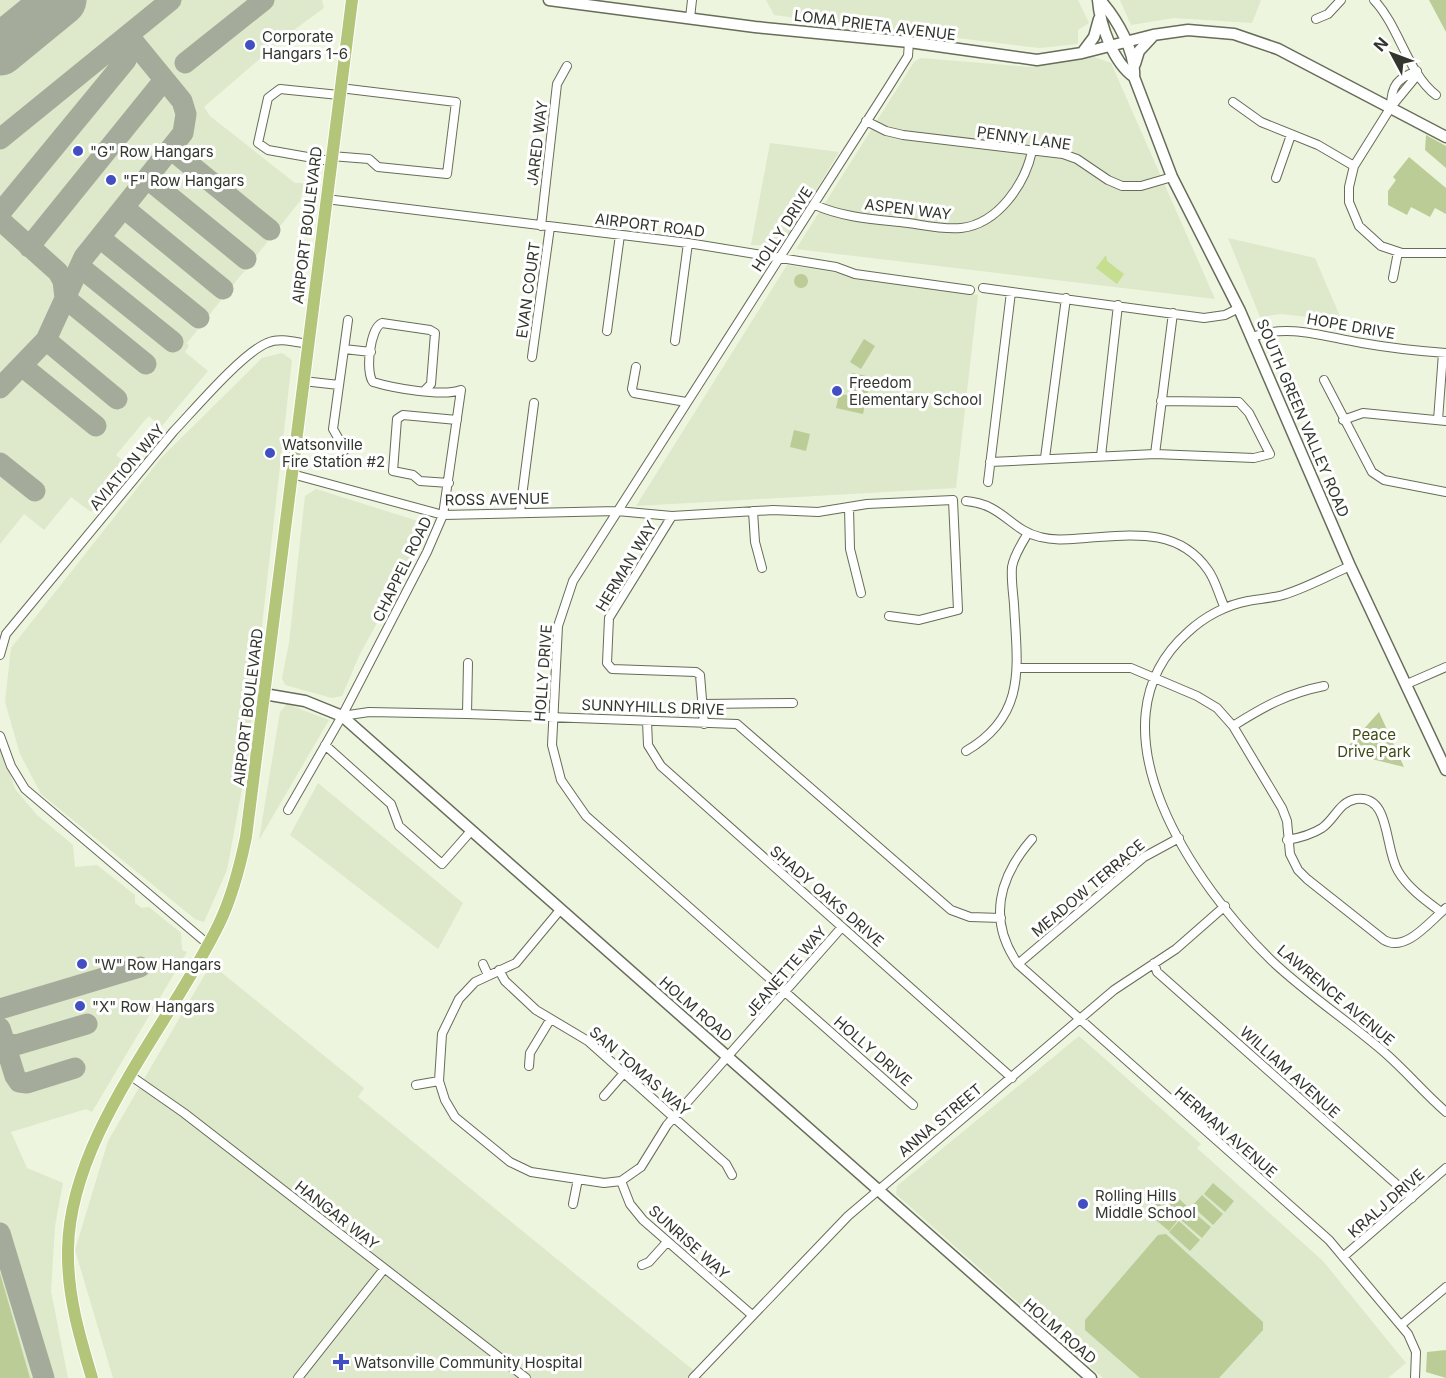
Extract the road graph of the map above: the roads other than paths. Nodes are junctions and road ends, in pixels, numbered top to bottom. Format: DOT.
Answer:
graph roads {
  1 [pos="352,0"];
  2 [pos="555,0"];
  3 [pos="692,0"];
  4 [pos="1099,0"];
  5 [pos="1341,0"];
  6 [pos="1374,0"];
  7 [pos="690,18"];
  8 [pos="1099,19"];
  9 [pos="1316,19"];
  10 [pos="1153,35"];
  11 [pos="909,42"];
  12 [pos="1125,42"];
  13 [pos="1112,45"];
  14 [pos="1082,53"];
  15 [pos="1135,64"];
  16 [pos="567,66"];
  17 [pos="1416,71"];
  18 [pos="1134,77"];
  19 [pos="339,91"];
  20 [pos="1436,94"];
  21 [pos="1233,102"];
  22 [pos="1391,107"];
  23 [pos="867,121"];
  24 [pos="1291,135"];
  25 [pos="1446,137"];
  26 [pos="1032,151"];
  27 [pos="331,159"];
  28 [pos="1354,166"];
  29 [pos="1173,177"];
  30 [pos="1276,178"];
  31 [pos="326,199"];
  32 [pos="815,205"];
  33 [pos="546,226"];
  34 [pos="620,235"];
  35 [pos="687,243"];
  36 [pos="1398,252"];
  37 [pos="1446,253"];
  38 [pos="779,257"];
  39 [pos="1393,278"];
  40 [pos="983,288"];
  41 [pos="970,290"];
  42 [pos="1011,292"];
  43 [pos="1066,298"];
  44 [pos="1118,305"];
  45 [pos="1239,308"];
  46 [pos="1173,313"];
  47 [pos="348,320"];
  48 [pos="607,331"];
  49 [pos="1252,337"];
  50 [pos="675,341"];
  51 [pos="308,344"];
  52 [pos="344,349"];
  53 [pos="371,352"];
  54 [pos="1445,353"];
  55 [pos="532,357"];
  56 [pos="636,367"];
  57 [pos="1323,380"];
  58 [pos="303,381"];
  59 [pos="339,385"];
  60 [pos="425,390"];
  61 [pos="1161,401"];
  62 [pos="686,402"];
  63 [pos="534,403"];
  64 [pos="457,420"];
  65 [pos="1343,420"];
  66 [pos="1442,420"];
  67 [pos="345,450"];
  68 [pos="1155,454"];
  69 [pos="1101,456"];
  70 [pos="1045,458"];
  71 [pos="990,462"];
  72 [pos="292,474"];
  73 [pos="988,482"];
  74 [pos="449,483"];
  75 [pos="1446,492"];
  76 [pos="966,501"];
  77 [pos="849,507"];
  78 [pos="617,510"];
  79 [pos="520,512"];
  80 [pos="753,512"];
  81 [pos="637,514"];
  82 [pos="443,515"];
  83 [pos="672,516"];
  84 [pos="1028,533"];
  85 [pos="1350,566"];
  86 [pos="762,568"];
  87 [pos="861,593"];
  88 [pos="1225,608"];
  89 [pos="889,616"];
  90 [pos="0,655"];
  91 [pos="468,663"];
  92 [pos="1446,667"];
  93 [pos="1017,668"];
  94 [pos="1155,678"];
  95 [pos="1407,684"];
  96 [pos="1324,686"];
  97 [pos="264,694"];
  98 [pos="793,703"];
  99 [pos="704,704"];
  100 [pos="467,714"];
  101 [pos="342,716"];
  102 [pos="553,718"];
  103 [pos="647,721"];
  104 [pos="704,724"];
  105 [pos="1233,726"];
  106 [pos="0,736"];
  107 [pos="325,745"];
  108 [pos="966,751"];
  109 [pos="1446,770"];
  110 [pos="288,810"];
  111 [pos="471,831"];
  112 [pos="1179,838"];
  113 [pos="1032,839"];
  114 [pos="1287,840"];
  115 [pos="1225,906"];
  116 [pos="560,910"];
  117 [pos="1443,910"];
  118 [pos="1000,918"];
  119 [pos="842,927"];
  120 [pos="208,945"];
  121 [pos="1154,963"];
  122 [pos="483,964"];
  123 [pos="1018,964"];
  124 [pos="499,970"];
  125 [pos="488,975"];
  126 [pos="785,992"];
  127 [pos="549,1020"];
  128 [pos="1079,1020"];
  129 [pos="728,1057"];
  130 [pos="529,1066"];
  131 [pos="624,1073"];
  132 [pos="131,1076"];
  133 [pos="1012,1078"];
  134 [pos="439,1081"];
  135 [pos="416,1085"];
  136 [pos="604,1096"];
  137 [pos="913,1105"];
  138 [pos="1446,1112"];
  139 [pos="674,1117"];
  140 [pos="1446,1168"];
  141 [pos="732,1175"];
  142 [pos="578,1179"];
  143 [pos="621,1180"];
  144 [pos="878,1190"];
  145 [pos="1412,1198"];
  146 [pos="573,1204"];
  147 [pos="667,1242"];
  148 [pos="1343,1257"];
  149 [pos="642,1265"];
  150 [pos="384,1269"];
  151 [pos="1446,1287"];
  152 [pos="752,1315"];
  153 [pos="1401,1325"];
  154 [pos="92,1378"];
  155 [pos="298,1378"];
  156 [pos="526,1378"];
  157 [pos="693,1378"];
  158 [pos="1091,1378"];
  159 [pos="1415,1378"];
  1 -- 19 [label="main road, AIRPORT BOULEVARD"];
  2 -- 7 [label="street, LOMA PRIETA AVENUE"];
  3 -- 7 [label="street"];
  4 -- 8 [label="street, SOUTH GREEN VALLEY ROAD"];
  4 -- 12 [label="street, SOUTH GREEN VALLEY ROAD"];
  5 -- 9 [label="street"];
  6 -- 17 [label="street"];
  7 -- 11 [label="street, LOMA PRIETA AVENUE"];
  8 -- 13 [label="street, SOUTH GREEN VALLEY ROAD"];
  8 -- 14 [label="street"];
  10 -- 12 [label="street, LOMA PRIETA AVENUE"];
  10 -- 15 [label="street"];
  10 -- 22 [label="street, LOMA PRIETA AVENUE"];
  11 -- 14 [label="street, LOMA PRIETA AVENUE"];
  11 -- 23 [label="street, HOLLY DRIVE"];
  12 -- 13 [label="street, LOMA PRIETA AVENUE"];
  12 -- 15 [label="street, SOUTH GREEN VALLEY ROAD"];
  13 -- 14 [label="street, LOMA PRIETA AVENUE"];
  13 -- 18 [label="street, SOUTH GREEN VALLEY ROAD"];
  15 -- 18 [label="street, SOUTH GREEN VALLEY ROAD"];
  16 -- 33 [label="street, JARED WAY"];
  17 -- 20 [label="street"];
  17 -- 22 [label="street"];
  18 -- 29 [label="street, SOUTH GREEN VALLEY ROAD"];
  19 -- 27 [label="main road, AIRPORT BOULEVARD"];
  19 -- 27 [label="street"];
  19 -- 27 [label="street"];
  21 -- 24 [label="street"];
  22 -- 25 [label="street, LOMA PRIETA AVENUE"];
  22 -- 28 [label="street"];
  23 -- 26 [label="street, PENNY LANE"];
  23 -- 32 [label="street, HOLLY DRIVE"];
  24 -- 28 [label="street"];
  24 -- 30 [label="street"];
  26 -- 29 [label="street, PENNY LANE"];
  26 -- 32 [label="street, ASPEN WAY"];
  27 -- 31 [label="main road, AIRPORT BOULEVARD"];
  28 -- 36 [label="street"];
  29 -- 45 [label="street, SOUTH GREEN VALLEY ROAD"];
  31 -- 33 [label="street, AIRPORT ROAD"];
  31 -- 51 [label="main road, AIRPORT BOULEVARD"];
  32 -- 38 [label="street, HOLLY DRIVE"];
  33 -- 34 [label="street, AIRPORT ROAD"];
  33 -- 55 [label="street, EVAN COURT"];
  34 -- 35 [label="street, AIRPORT ROAD"];
  34 -- 48 [label="street"];
  35 -- 38 [label="street, AIRPORT ROAD"];
  35 -- 50 [label="street"];
  36 -- 37 [label="street"];
  36 -- 39 [label="street"];
  38 -- 41 [label="street, AIRPORT ROAD"];
  38 -- 62 [label="street, HOLLY DRIVE"];
  40 -- 42 [label="street"];
  42 -- 43 [label="street"];
  42 -- 71 [label="street"];
  43 -- 44 [label="street"];
  43 -- 70 [label="street"];
  44 -- 46 [label="street"];
  44 -- 69 [label="street"];
  45 -- 46 [label="street"];
  45 -- 49 [label="street, SOUTH GREEN VALLEY ROAD"];
  46 -- 61 [label="street"];
  47 -- 52 [label="street"];
  49 -- 54 [label="street, HOPE DRIVE"];
  49 -- 85 [label="street, SOUTH GREEN VALLEY ROAD"];
  51 -- 58 [label="main road, AIRPORT BOULEVARD"];
  51 -- 90 [label="street, AVIATION WAY"];
  52 -- 53 [label="street"];
  52 -- 59 [label="street"];
  53 -- 60 [label="street"];
  53 -- 60 [label="street"];
  54 -- 66 [label="street"];
  56 -- 62 [label="street"];
  57 -- 65 [label="street"];
  58 -- 59 [label="street"];
  58 -- 72 [label="main road, AIRPORT BOULEVARD"];
  59 -- 67 [label="street"];
  60 -- 64 [label="street, CHAPPEL ROAD"];
  61 -- 68 [label="street"];
  61 -- 68 [label="street"];
  62 -- 78 [label="street, HOLLY DRIVE"];
  63 -- 79 [label="street"];
  64 -- 74 [label="street, CHAPPEL ROAD"];
  64 -- 74 [label="street"];
  65 -- 66 [label="street"];
  65 -- 75 [label="street"];
  68 -- 69 [label="street"];
  69 -- 70 [label="street"];
  70 -- 71 [label="street"];
  71 -- 73 [label="street"];
  72 -- 82 [label="street, ROSS AVENUE"];
  72 -- 97 [label="main road, AIRPORT BOULEVARD"];
  74 -- 82 [label="street, CHAPPEL ROAD"];
  76 -- 84 [label="street"];
  77 -- 80 [label="street"];
  77 -- 87 [label="street"];
  77 -- 89 [label="street"];
  78 -- 79 [label="street, ROSS AVENUE"];
  78 -- 81 [label="street, ROSS AVENUE"];
  78 -- 102 [label="street, HOLLY DRIVE"];
  79 -- 82 [label="street, ROSS AVENUE"];
  80 -- 83 [label="street"];
  80 -- 86 [label="street"];
  81 -- 83 [label="street, HERMAN WAY"];
  82 -- 101 [label="street, CHAPPEL ROAD"];
  83 -- 99 [label="street, HERMAN WAY"];
  84 -- 88 [label="street"];
  84 -- 93 [label="street"];
  85 -- 88 [label="street, LAWRENCE AVENUE"];
  85 -- 95 [label="street, SOUTH GREEN VALLEY ROAD"];
  88 -- 94 [label="street, LAWRENCE AVENUE"];
  91 -- 100 [label="street"];
  92 -- 95 [label="street"];
  93 -- 94 [label="street"];
  93 -- 108 [label="street"];
  94 -- 105 [label="street"];
  94 -- 112 [label="street, LAWRENCE AVENUE"];
  95 -- 109 [label="street, SOUTH GREEN VALLEY ROAD"];
  96 -- 105 [label="street"];
  97 -- 101 [label="street, HOLM ROAD"];
  97 -- 120 [label="main road, AIRPORT BOULEVARD"];
  98 -- 99 [label="street"];
  99 -- 104 [label="street, HERMAN WAY"];
  100 -- 101 [label="street, SUNNYHILLS DRIVE"];
  100 -- 102 [label="street, SUNNYHILLS DRIVE"];
  101 -- 107 [label="street, CHAPPEL ROAD"];
  101 -- 111 [label="street, HOLM ROAD"];
  102 -- 103 [label="street, SUNNYHILLS DRIVE"];
  102 -- 126 [label="street, HOLLY DRIVE"];
  103 -- 104 [label="street, SUNNYHILLS DRIVE"];
  103 -- 119 [label="street, SHADY OAKS DRIVE"];
  104 -- 118 [label="street, SUNNYHILLS DRIVE"];
  105 -- 114 [label="street"];
  106 -- 120 [label="street"];
  107 -- 110 [label="street, CHAPPEL ROAD"];
  107 -- 111 [label="street"];
  111 -- 116 [label="street, HOLM ROAD"];
  112 -- 115 [label="street, LAWRENCE AVENUE"];
  112 -- 123 [label="street, MEADOW TERRACE"];
  113 -- 118 [label="street"];
  114 -- 117 [label="street"];
  114 -- 117 [label="street"];
  115 -- 121 [label="street, ANNA STREET"];
  115 -- 138 [label="street, LAWRENCE AVENUE"];
  116 -- 124 [label="street"];
  116 -- 129 [label="street, HOLM ROAD"];
  118 -- 123 [label="street, HERMAN AVENUE"];
  119 -- 126 [label="street, JEANETTE WAY"];
  119 -- 133 [label="street, SHADY OAKS DRIVE"];
  120 -- 132 [label="main road, AIRPORT BOULEVARD"];
  121 -- 128 [label="street, ANNA STREET"];
  121 -- 145 [label="street, WILLIAM AVENUE"];
  122 -- 125 [label="street"];
  123 -- 128 [label="street, HERMAN AVENUE"];
  124 -- 125 [label="street"];
  124 -- 127 [label="street, SAN TOMAS WAY"];
  125 -- 134 [label="street"];
  126 -- 129 [label="street, JEANETTE WAY"];
  126 -- 137 [label="street, HOLLY DRIVE"];
  127 -- 130 [label="street"];
  127 -- 131 [label="street, SAN TOMAS WAY"];
  128 -- 133 [label="street, ANNA STREET"];
  128 -- 148 [label="street, HERMAN AVENUE"];
  129 -- 139 [label="street, JEANETTE WAY"];
  129 -- 144 [label="street, HOLM ROAD"];
  131 -- 136 [label="street"];
  131 -- 139 [label="street, SAN TOMAS WAY"];
  132 -- 150 [label="street, HANGAR WAY"];
  132 -- 154 [label="main road, AIRPORT BOULEVARD"];
  133 -- 144 [label="street, ANNA STREET"];
  134 -- 135 [label="street"];
  134 -- 142 [label="street"];
  139 -- 141 [label="street, SAN TOMAS WAY"];
  139 -- 143 [label="street, JEANETTE WAY"];
  140 -- 145 [label="street, KRALJ DRIVE"];
  142 -- 143 [label="street"];
  142 -- 146 [label="street"];
  143 -- 147 [label="street, SUNRISE WAY"];
  144 -- 152 [label="street, ANNA STREET"];
  144 -- 158 [label="street, HOLM ROAD"];
  145 -- 148 [label="street, KRALJ DRIVE"];
  147 -- 149 [label="street"];
  147 -- 152 [label="street, SUNRISE WAY"];
  148 -- 153 [label="street, HERMAN AVENUE"];
  150 -- 155 [label="street"];
  150 -- 156 [label="street, HANGAR WAY"];
  151 -- 153 [label="street"];
  152 -- 157 [label="street, ANNA STREET"];
  153 -- 159 [label="street, HERMAN AVENUE"];
}
